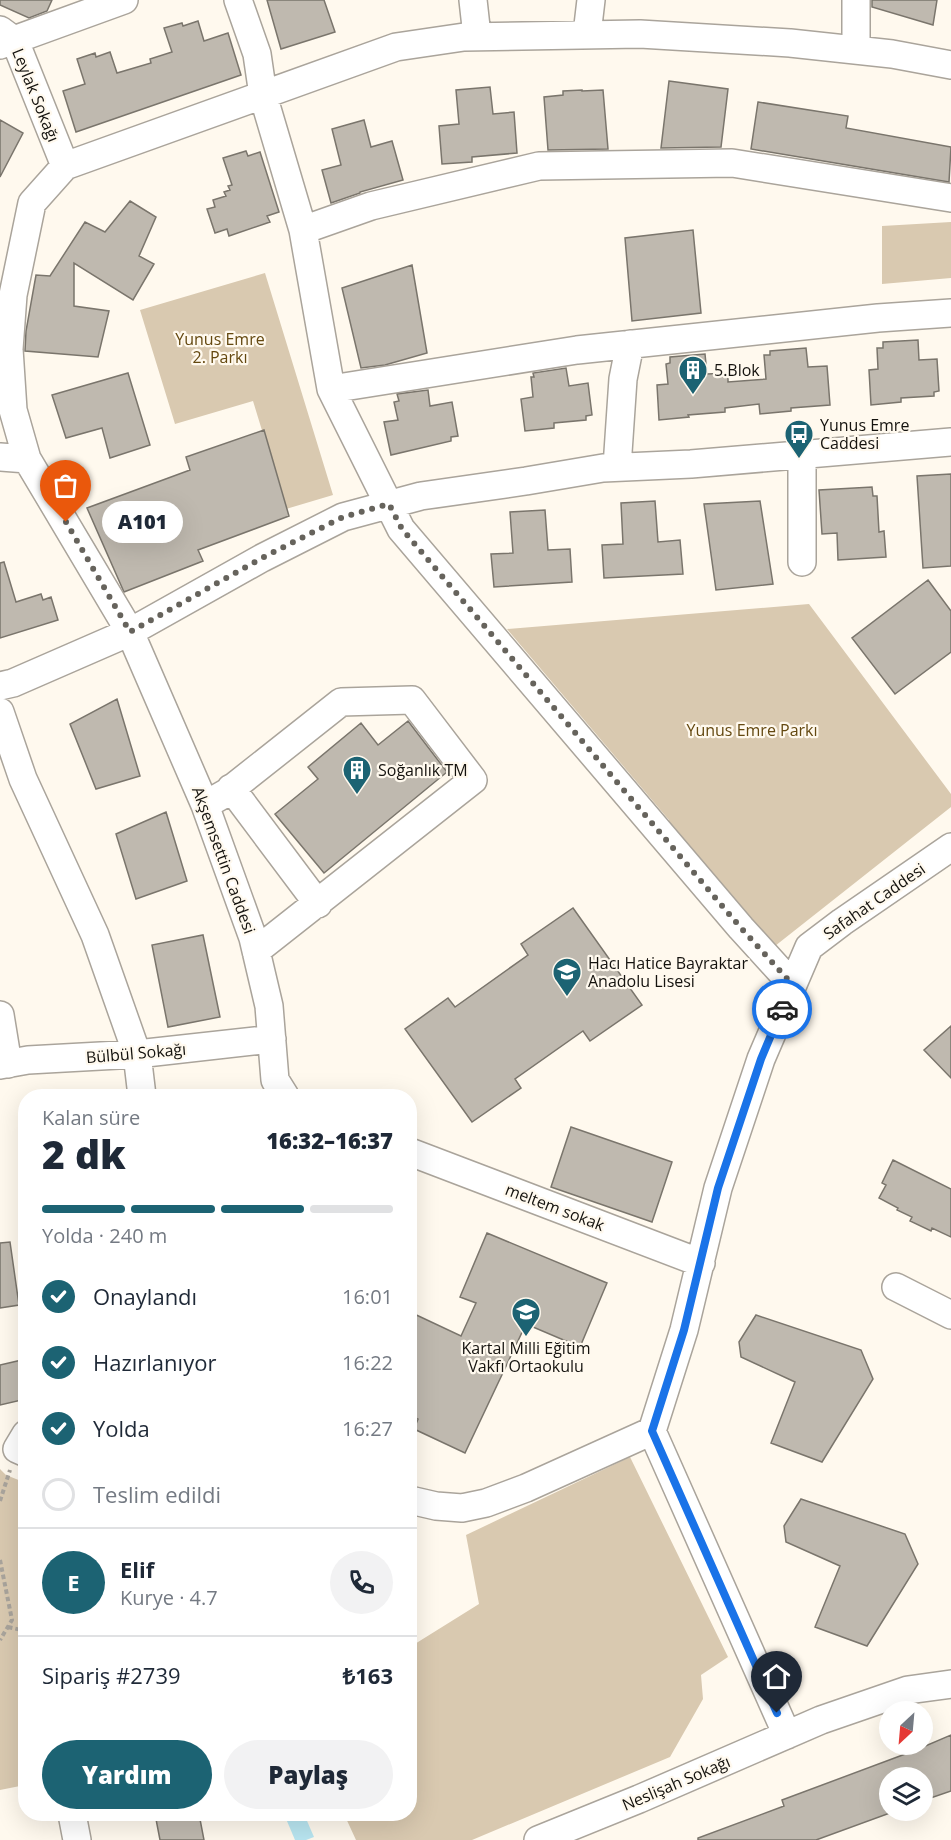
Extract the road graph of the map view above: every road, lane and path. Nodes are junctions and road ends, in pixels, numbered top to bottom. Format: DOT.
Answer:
graph roads {
  1 [pos="124,0"];
  2 [pos="238,0"];
  3 [pos="473,0"];
  4 [pos="591,0"];
  5 [pos="856,0"];
  6 [pos="587,34"];
  7 [pos="477,36"];
  8 [pos="5,39"];
  9 [pos="856,50"];
  10 [pos="951,64"];
  11 [pos="263,95"];
  12 [pos="65,166"];
  13 [pos="951,198"];
  14 [pos="303,230"];
  15 [pos="951,313"];
  16 [pos="630,344"];
  17 [pos="331,389"];
  18 [pos="951,442"];
  19 [pos="802,454"];
  20 [pos="0,458"];
  21 [pos="27,459"];
  22 [pos="617,467"];
  23 [pos="389,504"];
  24 [pos="802,562"];
  25 [pos="130,632"];
  26 [pos="0,686"];
  27 [pos="0,712"];
  28 [pos="231,788"];
  29 [pos="205,805"];
  30 [pos="951,847"];
  31 [pos="318,904"];
  32 [pos="256,951"];
  33 [pos="792,984"];
  34 [pos="0,1015"];
  35 [pos="272,1039"];
  36 [pos="137,1054"];
  37 [pos="4,1064"];
  38 [pos="141,1089"];
  39 [pos="281,1089"];
  40 [pos="417,1155"];
  41 [pos="701,1263"];
  42 [pos="896,1287"];
  43 [pos="951,1315"];
  44 [pos="652,1431"];
  45 [pos="18,1457"];
  46 [pos="0,1501"];
  47 [pos="417,1502"];
  48 [pos="0,1560"];
  49 [pos="8,1627"];
  50 [pos="18,1629"];
  51 [pos="0,1640"];
  52 [pos="951,1684"];
  53 [pos="787,1735"];
  54 [pos="73,1821"];
  55 [pos="77,1840"];
  56 [pos="538,1840"];
  1 -- 8 [label="street"];
  2 -- 11 [label="street"];
  3 -- 7 [label="street"];
  4 -- 6 [label="street"];
  5 -- 9 [label="street"];
  6 -- 7 [label="street"];
  6 -- 9 [label="street"];
  7 -- 11 [label="street"];
  8 -- 12 [label="street, Leylak Sokağı"];
  9 -- 10 [label="street"];
  11 -- 12 [label="street"];
  11 -- 14 [label="street"];
  12 -- 21 [label="street, Akşemsettin Caddesi"];
  13 -- 14 [label="street"];
  14 -- 17 [label="street"];
  15 -- 16 [label="street"];
  16 -- 17 [label="street"];
  16 -- 22 [label="street"];
  17 -- 23 [label="street"];
  18 -- 19 [label="street"];
  19 -- 22 [label="street"];
  19 -- 24 [label="street"];
  20 -- 21 [label="street"];
  21 -- 25 [label="street, Akşemsettin Caddesi"];
  22 -- 23 [label="street"];
  23 -- 25 [label="street"];
  23 -- 33 [label="street"];
  25 -- 26 [label="street"];
  25 -- 29 [label="street, Akşemsettin Caddesi"];
  27 -- 36 [label="street"];
  28 -- 29 [label="street"];
  28 -- 31 [label="street"];
  28 -- 31 [label="street"];
  29 -- 32 [label="street, Akşemsettin Caddesi"];
  30 -- 33 [label="street, Safahat Caddesi"];
  31 -- 32 [label="street"];
  32 -- 35 [label="street, Akşemsettin Caddesi"];
  33 -- 41 [label="street, Safahat Caddesi"];
  34 -- 37 [label="street"];
  35 -- 36 [label="street, Bülbül Sokağı"];
  35 -- 39 [label="street, Akşemsettin Caddesi"];
  36 -- 37 [label="street, Bülbül Sokağı"];
  36 -- 38 [label="street"];
  40 -- 41 [label="street, meltem sokak"];
  41 -- 44 [label="street, Safahat Caddesi"];
  42 -- 43 [label="street"];
  44 -- 47 [label="street"];
  44 -- 53 [label="street"];
  45 -- 46 [label="path"];
  48 -- 49 [label="path"];
  49 -- 50 [label="path"];
  49 -- 51 [label="path"];
  52 -- 53 [label="street, Neslişah Sokağı"];
  53 -- 56 [label="street, Neslişah Sokağı"];
  54 -- 55 [label="street"];
}
